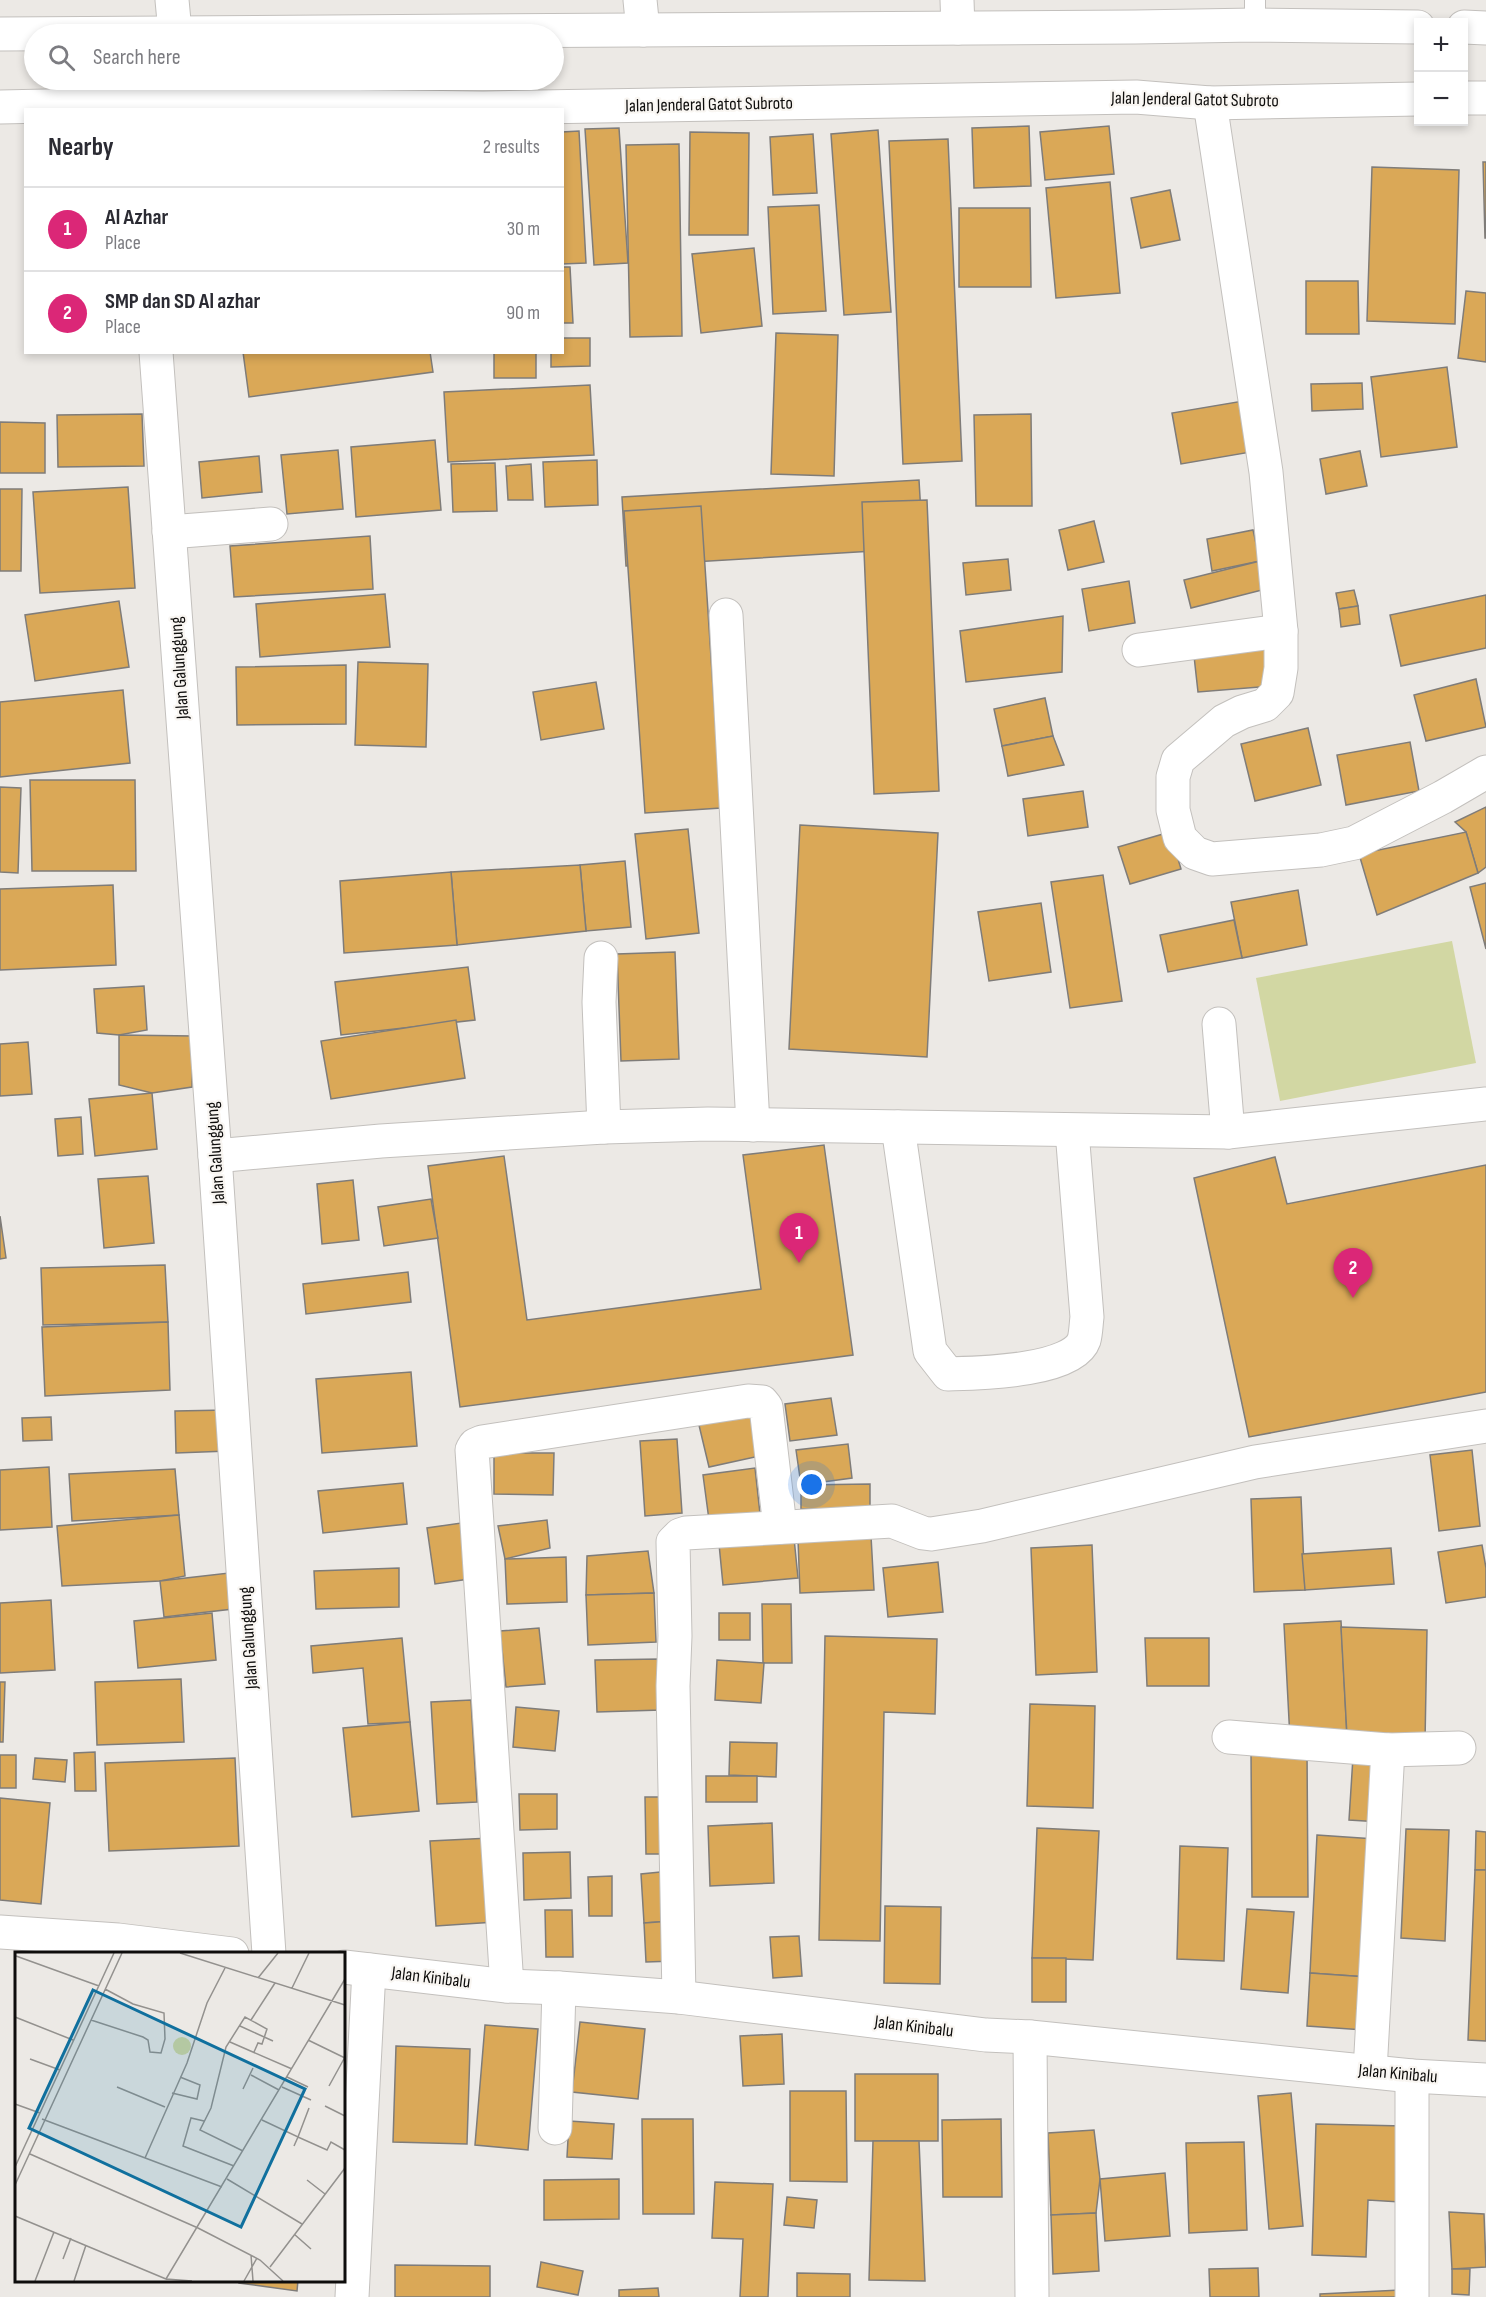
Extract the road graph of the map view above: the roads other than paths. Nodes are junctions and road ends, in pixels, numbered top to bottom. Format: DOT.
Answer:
graph roads {
  1 [pos="1255,12"];
  2 [pos="958,14"];
  3 [pos="642,15"];
  4 [pos="174,16"];
  5 [pos="154,24"];
  6 [pos="1414,27"];
  7 [pos="1468,27"];
  8 [pos="1486,28"];
  9 [pos="0,34"];
  10 [pos="24,34"];
  11 [pos="138,98"];
  12 [pos="1468,98"];
  13 [pos="1486,98"];
  14 [pos="1414,99"];
  15 [pos="1210,103"];
  16 [pos="0,107"];
  17 [pos="452,108"];
  18 [pos="537,108"];
  19 [pos="156,354"];
  20 [pos="271,524"];
  21 [pos="169,532"];
  22 [pos="726,615"];
  23 [pos="1281,631"];
  24 [pos="1139,650"];
  25 [pos="1486,772"];
  26 [pos="601,958"];
  27 [pos="1219,1024"];
  28 [pos="1486,1104"];
  29 [pos="753,1125"];
  30 [pos="604,1126"];
  31 [pos="898,1127"];
  32 [pos="1072,1131"];
  33 [pos="1228,1132"];
  34 [pos="215,1156"];
  35 [pos="1486,1426"];
  36 [pos="780,1527"];
  37 [pos="1229,1737"];
  38 [pos="1459,1748"];
  39 [pos="1388,1750"];
  40 [pos="0,1932"];
  41 [pos="223,1952"];
  42 [pos="269,1952"];
  43 [pos="356,1969"];
  44 [pos="507,1986"];
  45 [pos="559,1988"];
  46 [pos="679,1997"];
  47 [pos="1030,2037"];
  48 [pos="1370,2071"];
  49 [pos="1412,2076"];
  50 [pos="1486,2080"];
  51 [pos="555,2128"];
  52 [pos="352,2297"];
  53 [pos="1032,2297"];
  54 [pos="1412,2297"];
  1 -- 2 [label="street"];
  1 -- 6 [label="street"];
  2 -- 3 [label="street"];
  3 -- 4 [label="street"];
  4 -- 5 [label="street"];
  7 -- 8 [label="street"];
  9 -- 10 [label="street"];
  11 -- 16 [label="street, Jalan Jenderal Gatot Subroto"];
  11 -- 17 [label="street, Jalan Jenderal Gatot Subroto"];
  12 -- 13 [label="street"];
  14 -- 15 [label="street, Jalan Jenderal Gatot Subroto"];
  15 -- 18 [label="street, Jalan Jenderal Gatot Subroto"];
  15 -- 23 [label="street"];
  19 -- 21 [label="street, Jalan Galunggung"];
  20 -- 21 [label="street"];
  21 -- 34 [label="street, Jalan Galunggung"];
  22 -- 29 [label="street"];
  23 -- 24 [label="street"];
  23 -- 25 [label="street"];
  26 -- 30 [label="street"];
  27 -- 33 [label="street"];
  28 -- 33 [label="street"];
  29 -- 30 [label="street"];
  29 -- 31 [label="street"];
  30 -- 34 [label="street"];
  31 -- 32 [label="street"];
  31 -- 32 [label="street"];
  32 -- 33 [label="street"];
  34 -- 42 [label="street, Jalan Galunggung"];
  35 -- 36 [label="street"];
  36 -- 44 [label="street"];
  36 -- 46 [label="street"];
  37 -- 39 [label="street"];
  38 -- 39 [label="street"];
  39 -- 48 [label="street"];
  40 -- 41 [label="street"];
  43 -- 44 [label="street, Jalan Kinibalu"];
  43 -- 52 [label="street"];
  44 -- 45 [label="street, Jalan Kinibalu"];
  45 -- 46 [label="street, Jalan Kinibalu"];
  45 -- 51 [label="street"];
  46 -- 47 [label="street, Jalan Kinibalu"];
  47 -- 48 [label="street, Jalan Kinibalu"];
  47 -- 53 [label="street"];
  48 -- 49 [label="street, Jalan Kinibalu"];
  49 -- 50 [label="street, Jalan Kinibalu"];
  49 -- 54 [label="street"];
}
